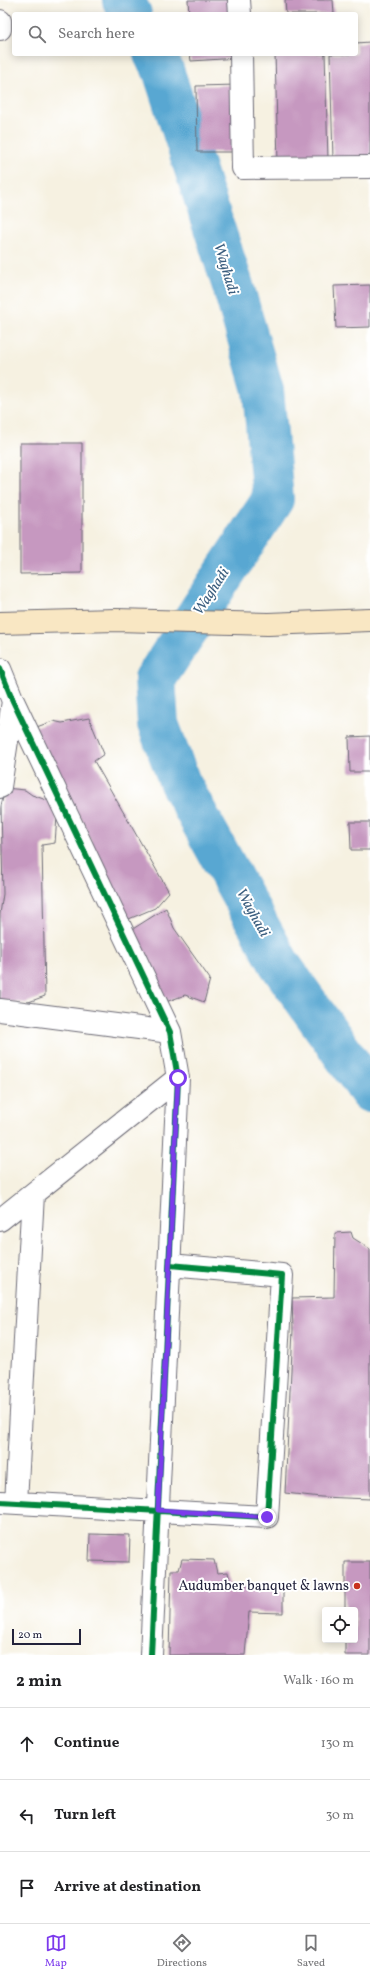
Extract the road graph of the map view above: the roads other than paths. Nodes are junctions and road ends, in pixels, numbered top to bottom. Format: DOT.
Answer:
graph roads {
  1 [pos="239,0"];
  2 [pos="240,12"];
  3 [pos="0,21"];
  4 [pos="0,30"];
  5 [pos="240,56"];
  6 [pos="370,167"];
  7 [pos="370,620"];
  8 [pos="0,623"];
  9 [pos="0,669"];
  10 [pos="13,701"];
  11 [pos="0,787"];
  12 [pos="0,1010"];
  13 [pos="170,1032"];
  14 [pos="178,1078"];
  15 [pos="33,1194"];
  16 [pos="0,1220"];
  17 [pos="170,1265"];
  18 [pos="8,1503"];
  19 [pos="158,1510"];
  20 [pos="151,1655"];
  1 -- 2 [label="street"];
  3 -- 4 [label="street"];
  5 -- 6 [label="street"];
  7 -- 8 [label="street"];
  9 -- 10 [label="street"];
  10 -- 11 [label="street"];
  10 -- 13 [label="street"];
  12 -- 13 [label="street"];
  13 -- 14 [label="street"];
  14 -- 15 [label="street"];
  14 -- 17 [label="street"];
  15 -- 16 [label="street"];
  15 -- 18 [label="street"];
  17 -- 19 [label="street"];
  17 -- 19 [label="street"];
  18 -- 19 [label="street"];
  19 -- 20 [label="street"];
}
